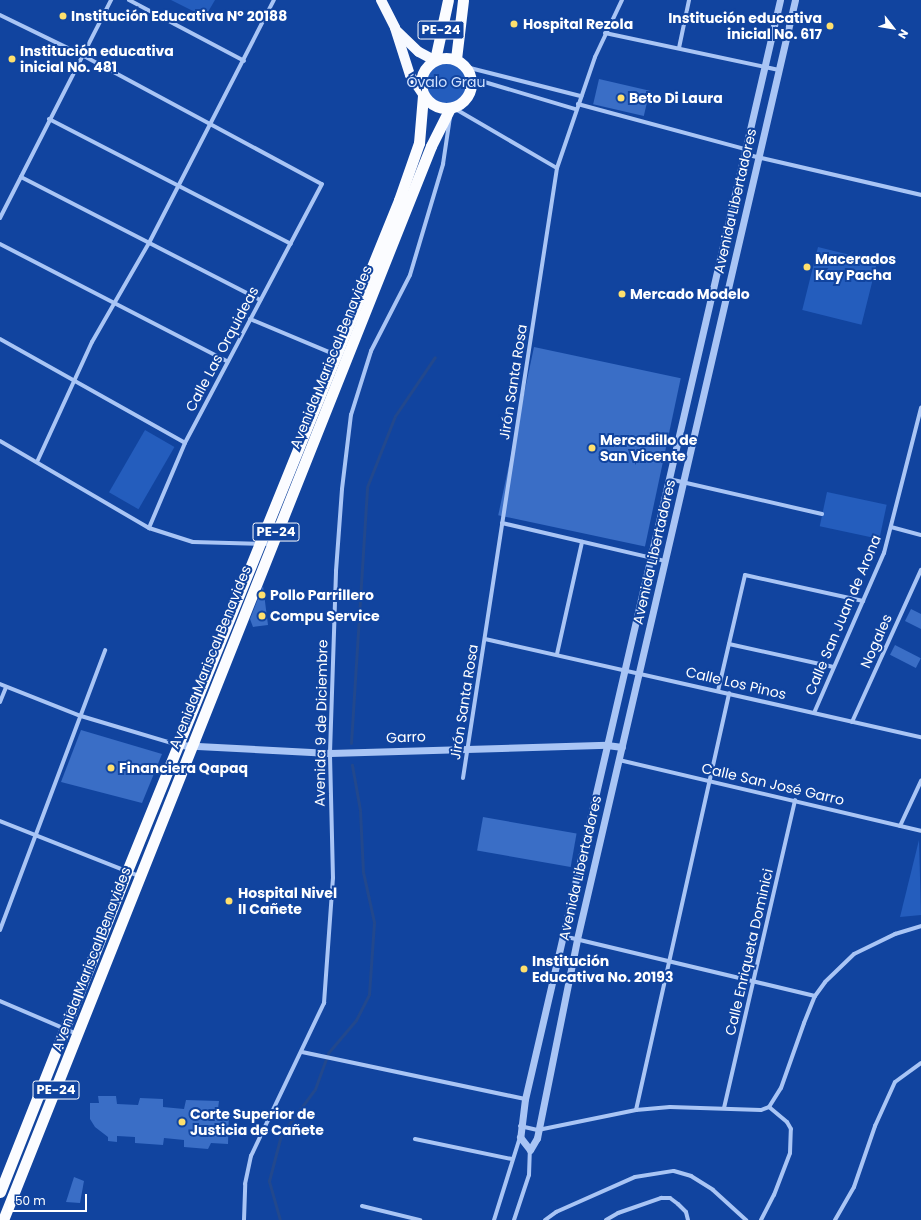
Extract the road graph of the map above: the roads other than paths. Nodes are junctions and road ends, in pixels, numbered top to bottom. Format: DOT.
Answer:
graph roads {
  1 [pos="110,0"];
  2 [pos="129,0"];
  3 [pos="274,0"];
  4 [pos="381,0"];
  5 [pos="448,0"];
  6 [pos="463,0"];
  7 [pos="622,0"];
  8 [pos="689,0"];
  9 [pos="780,0"];
  10 [pos="795,0"];
  11 [pos="0,15"];
  12 [pos="395,28"];
  13 [pos="605,33"];
  14 [pos="679,48"];
  15 [pos="82,55"];
  16 [pos="456,59"];
  17 [pos="434,60"];
  18 [pos="244,61"];
  19 [pos="466,67"];
  20 [pos="764,67"];
  21 [pos="779,70"];
  22 [pos="471,78"];
  23 [pos="423,94"];
  24 [pos="580,96"];
  25 [pos="578,104"];
  26 [pos="451,107"];
  27 [pos="575,109"];
  28 [pos="49,119"];
  29 [pos="210,124"];
  30 [pos="745,152"];
  31 [pos="758,158"];
  32 [pos="557,168"];
  33 [pos="21,176"];
  34 [pos="178,186"];
  35 [pos="921,195"];
  36 [pos="0,218"];
  37 [pos="149,243"];
  38 [pos="0,244"];
  39 [pos="291,244"];
  40 [pos="260,300"];
  41 [pos="113,302"];
  42 [pos="250,319"];
  43 [pos="0,339"];
  44 [pos="335,355"];
  45 [pos="348,360"];
  46 [pos="227,361"];
  47 [pos="73,382"];
  48 [pos="921,408"];
  49 [pos="0,441"];
  50 [pos="185,443"];
  51 [pos="37,462"];
  52 [pos="668,479"];
  53 [pos="683,482"];
  54 [pos="822,514"];
  55 [pos="502,523"];
  56 [pos="891,527"];
  57 [pos="149,528"];
  58 [pos="921,535"];
  59 [pos="582,542"];
  60 [pos="259,544"];
  61 [pos="271,544"];
  62 [pos="651,558"];
  63 [pos="665,561"];
  64 [pos="921,570"];
  65 [pos="863,601"];
  66 [pos="485,639"];
  67 [pos="729,644"];
  68 [pos="105,650"];
  69 [pos="557,654"];
  70 [pos="834,667"];
  71 [pos="624,670"];
  72 [pos="639,672"];
  73 [pos="0,684"];
  74 [pos="6,687"];
  75 [pos="718,691"];
  76 [pos="729,693"];
  77 [pos="0,702"];
  78 [pos="814,713"];
  79 [pos="81,716"];
  80 [pos="852,722"];
  81 [pos="921,737"];
  82 [pos="178,745"];
  83 [pos="607,745"];
  84 [pos="192,746"];
  85 [pos="622,747"];
  86 [pos="468,748"];
  87 [pos="330,753"];
  88 [pos="619,760"];
  89 [pos="463,778"];
  90 [pos="710,781"];
  91 [pos="921,781"];
  92 [pos="795,800"];
  93 [pos="0,821"];
  94 [pos="900,826"];
  95 [pos="921,832"];
  96 [pos="37,835"];
  97 [pos="127,871"];
  98 [pos="140,876"];
  99 [pos="921,926"];
  100 [pos="0,930"];
  101 [pos="563,936"];
  102 [pos="577,939"];
  103 [pos="94,953"];
  104 [pos="107,959"];
  105 [pos="670,961"];
  106 [pos="754,981"];
  107 [pos="815,996"];
  108 [pos="0,1001"];
  109 [pos="64,1029"];
  110 [pos="78,1034"];
  111 [pos="302,1052"];
  112 [pos="921,1063"];
  113 [pos="525,1099"];
  114 [pos="769,1107"];
  115 [pos="724,1108"];
  116 [pos="636,1110"];
  117 [pos="520,1126"];
  118 [pos="538,1130"];
  119 [pos="520,1137"];
  120 [pos="415,1139"];
  121 [pos="530,1150"];
  122 [pos="512,1159"];
  123 [pos="3,1177"];
  124 [pos="18,1182"];
  125 [pos="0,1192"];
  126 [pos="362,1206"];
  127 [pos="3,1220"];
  128 [pos="244,1220"];
  129 [pos="420,1220"];
  130 [pos="494,1220"];
  131 [pos="514,1220"];
  132 [pos="545,1220"];
  133 [pos="606,1220"];
  134 [pos="688,1220"];
  135 [pos="746,1220"];
  136 [pos="761,1220"];
  137 [pos="835,1220"];
  1 -- 15 [label="street"];
  2 -- 18 [label="street"];
  3 -- 18 [label="street"];
  4 -- 12 [label="main road"];
  5 -- 17 [label="highway, PE-24"];
  6 -- 16 [label="highway, PE-24"];
  7 -- 13 [label="street, Jirón Santa Rosa"];
  8 -- 14 [label="street"];
  9 -- 20 [label="street, Avenida Libertadores"];
  10 -- 21 [label="street, Avenida Libertadores"];
  11 -- 15 [label="street"];
  12 -- 17 [label="main road"];
  12 -- 23 [label="main road"];
  13 -- 14 [label="street"];
  13 -- 24 [label="street, Jirón Santa Rosa"];
  14 -- 20 [label="street"];
  15 -- 28 [label="street"];
  15 -- 29 [label="street"];
  16 -- 17 [label="highway"];
  16 -- 19 [label="highway"];
  17 -- 23 [label="highway"];
  18 -- 29 [label="street"];
  19 -- 22 [label="highway"];
  19 -- 24 [label="street"];
  20 -- 21 [label="street"];
  20 -- 30 [label="street, Avenida Libertadores"];
  21 -- 31 [label="street, Avenida Libertadores"];
  22 -- 26 [label="highway"];
  22 -- 27 [label="street"];
  23 -- 26 [label="highway"];
  23 -- 44 [label="highway, Avenida Mariscal Benavides / PE-24"];
  24 -- 25 [label="street, Jirón Santa Rosa"];
  25 -- 27 [label="street, Jirón Santa Rosa"];
  25 -- 30 [label="street"];
  26 -- 32 [label="street"];
  26 -- 45 [label="highway, Avenida Mariscal Benavides / PE-24"];
  26 -- 87 [label="street, Avenida 9 de Diciembre"];
  27 -- 32 [label="street, Jirón Santa Rosa"];
  28 -- 33 [label="street"];
  28 -- 34 [label="street"];
  29 -- 34 [label="street"];
  29 -- 39 [label="street, Calle Las Orquideas"];
  30 -- 31 [label="street"];
  30 -- 52 [label="street, Avenida Libertadores"];
  31 -- 35 [label="street"];
  31 -- 53 [label="street, Avenida Libertadores"];
  32 -- 55 [label="street, Jirón Santa Rosa"];
  33 -- 36 [label="street"];
  33 -- 37 [label="street"];
  34 -- 37 [label="street"];
  34 -- 39 [label="street"];
  37 -- 40 [label="street"];
  37 -- 41 [label="street"];
  38 -- 41 [label="street"];
  39 -- 40 [label="street, Calle Las Orquideas"];
  40 -- 42 [label="street, Calle Las Orquideas"];
  41 -- 46 [label="street"];
  41 -- 47 [label="street"];
  42 -- 44 [label="street"];
  42 -- 46 [label="street, Calle Las Orquideas"];
  43 -- 47 [label="street"];
  44 -- 45 [label="street"];
  44 -- 60 [label="highway, Avenida Mariscal Benavides / PE-24"];
  45 -- 61 [label="highway, Avenida Mariscal Benavides / PE-24"];
  46 -- 50 [label="street, Calle Las Orquideas"];
  47 -- 50 [label="street"];
  47 -- 51 [label="street"];
  48 -- 56 [label="street, Calle San Juan de Arona"];
  49 -- 51 [label="street"];
  50 -- 57 [label="street, Calle Las Orquideas"];
  51 -- 57 [label="street"];
  52 -- 53 [label="street"];
  52 -- 62 [label="street, Avenida Libertadores"];
  53 -- 54 [label="street"];
  53 -- 63 [label="street, Avenida Libertadores"];
  55 -- 59 [label="street"];
  55 -- 66 [label="street, Jirón Santa Rosa"];
  56 -- 58 [label="street"];
  56 -- 65 [label="street, Calle San Juan de Arona"];
  57 -- 60 [label="street"];
  59 -- 62 [label="street"];
  59 -- 69 [label="street"];
  60 -- 61 [label="street"];
  60 -- 82 [label="highway, Avenida Mariscal Benavides / PE-24"];
  61 -- 84 [label="highway, Avenida Mariscal Benavides / PE-24"];
  62 -- 63 [label="street"];
  62 -- 71 [label="street, Avenida Libertadores"];
  63 -- 72 [label="street, Avenida Libertadores"];
  64 -- 80 [label="street, Nogales"];
  65 -- 67 [label="street"];
  65 -- 70 [label="street, Calle San Juan de Arona"];
  66 -- 69 [label="street, Calle Los Pinos"];
  66 -- 86 [label="street, Jirón Santa Rosa"];
  67 -- 70 [label="street"];
  67 -- 75 [label="street"];
  68 -- 79 [label="street"];
  69 -- 71 [label="street, Calle Los Pinos"];
  70 -- 78 [label="street, Calle San Juan de Arona"];
  71 -- 72 [label="street, Calle Los Pinos"];
  71 -- 83 [label="street, Avenida Libertadores"];
  72 -- 75 [label="street, Calle Los Pinos"];
  72 -- 85 [label="street, Avenida Libertadores"];
  73 -- 74 [label="street"];
  74 -- 77 [label="street"];
  74 -- 79 [label="street"];
  75 -- 76 [label="street, Calle Los Pinos"];
  76 -- 78 [label="street, Calle Los Pinos"];
  76 -- 90 [label="street"];
  78 -- 80 [label="street, Calle Los Pinos"];
  79 -- 82 [label="street"];
  79 -- 96 [label="street"];
  80 -- 81 [label="street, Calle Los Pinos"];
  82 -- 84 [label="street, Garro"];
  82 -- 97 [label="highway, Avenida Mariscal Benavides / PE-24"];
  83 -- 85 [label="street, Garro"];
  83 -- 86 [label="street, Garro"];
  83 -- 101 [label="street, Avenida Libertadores"];
  84 -- 87 [label="street, Garro"];
  84 -- 98 [label="highway, Avenida Mariscal Benavides / PE-24"];
  85 -- 88 [label="street, Avenida Libertadores"];
  86 -- 87 [label="street, Garro"];
  86 -- 89 [label="street, Jirón Santa Rosa"];
  87 -- 111 [label="street, Avenida 9 de Diciembre"];
  88 -- 90 [label="street, Calle San José Garro"];
  88 -- 102 [label="street, Avenida Libertadores"];
  90 -- 92 [label="street, Calle San José Garro"];
  90 -- 105 [label="street"];
  91 -- 94 [label="street"];
  92 -- 94 [label="street, Calle San José Garro"];
  92 -- 106 [label="street, Calle Enriqueta Dominici"];
  93 -- 96 [label="street"];
  94 -- 95 [label="street, Calle San José Garro"];
  96 -- 97 [label="street"];
  96 -- 100 [label="street"];
  97 -- 98 [label="street"];
  97 -- 103 [label="highway, Avenida Mariscal Benavides / PE-24"];
  98 -- 104 [label="highway, Avenida Mariscal Benavides / PE-24"];
  99 -- 107 [label="street"];
  101 -- 102 [label="street"];
  101 -- 113 [label="street, Avenida Libertadores"];
  102 -- 105 [label="street"];
  102 -- 118 [label="street, Avenida Libertadores"];
  103 -- 104 [label="street"];
  103 -- 109 [label="highway, Avenida Mariscal Benavides / PE-24"];
  104 -- 110 [label="highway, Avenida Mariscal Benavides / PE-24"];
  105 -- 106 [label="street"];
  105 -- 116 [label="street"];
  106 -- 107 [label="street"];
  106 -- 115 [label="street, Calle Enriqueta Dominici"];
  107 -- 114 [label="street"];
  108 -- 109 [label="street"];
  109 -- 110 [label="street"];
  109 -- 123 [label="highway, Avenida Mariscal Benavides / PE-24"];
  110 -- 124 [label="highway, Avenida Mariscal Benavides / PE-24"];
  111 -- 113 [label="street"];
  111 -- 128 [label="street, Avenida 9 de Diciembre"];
  112 -- 137 [label="street"];
  113 -- 117 [label="street, Avenida Libertadores"];
  114 -- 115 [label="street"];
  114 -- 136 [label="street"];
  115 -- 116 [label="street"];
  116 -- 118 [label="street"];
  117 -- 118 [label="street"];
  117 -- 119 [label="street, Avenida Libertadores"];
  118 -- 121 [label="street, Avenida Libertadores"];
  119 -- 121 [label="street"];
  119 -- 122 [label="street"];
  120 -- 122 [label="street"];
  121 -- 131 [label="street"];
  122 -- 130 [label="street"];
  123 -- 124 [label="street"];
  123 -- 125 [label="highway, Avenida Mariscal Benavides / PE-24"];
  124 -- 127 [label="highway, Avenida Mariscal Benavides / PE-24"];
  126 -- 129 [label="street"];
  132 -- 135 [label="street"];
  133 -- 134 [label="street"];
}
